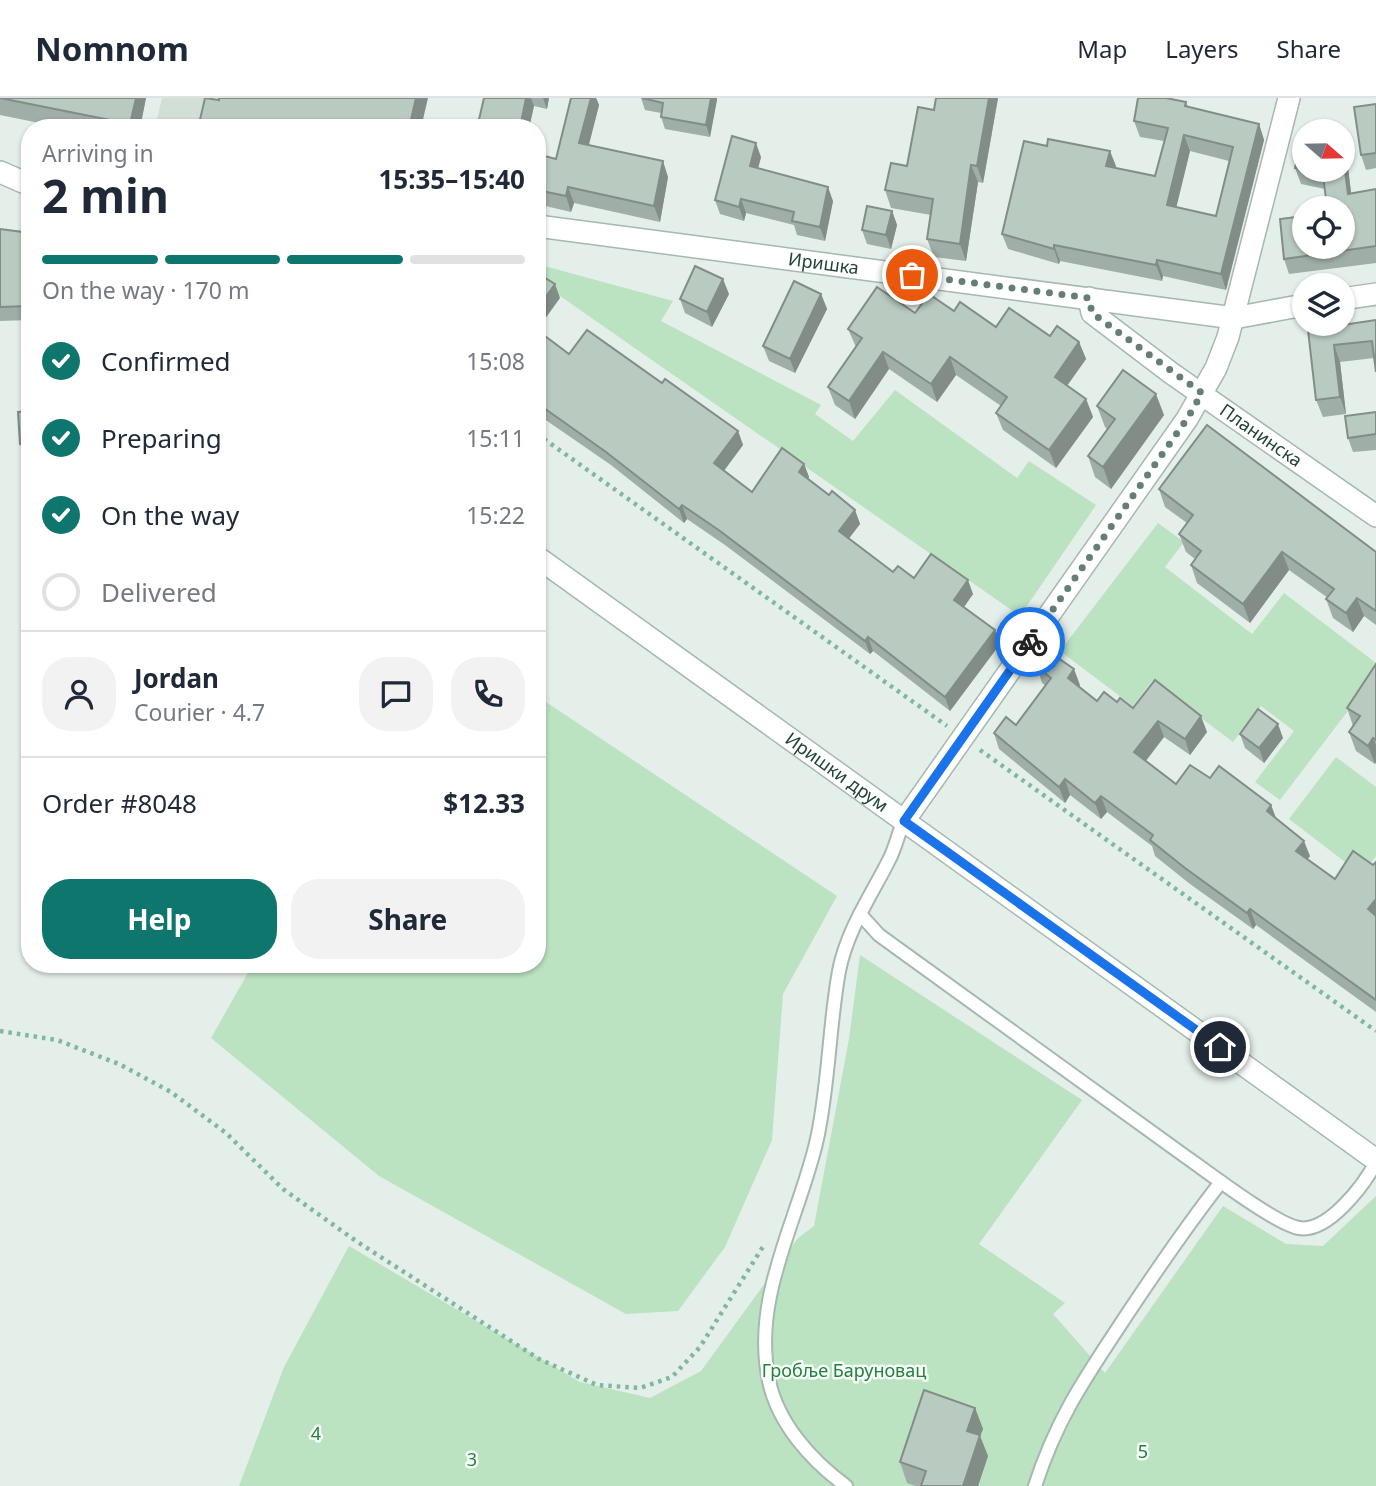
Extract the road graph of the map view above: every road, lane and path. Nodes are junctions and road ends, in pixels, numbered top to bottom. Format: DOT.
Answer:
graph roads {
  1 [pos="1289,98"];
  2 [pos="0,172"];
  3 [pos="21,181"];
  4 [pos="546,227"];
  5 [pos="1376,294"];
  6 [pos="1355,297"];
  7 [pos="1089,298"];
  8 [pos="1292,307"];
  9 [pos="1234,318"];
  10 [pos="1202,393"];
  11 [pos="546,440"];
  12 [pos="1376,516"];
  13 [pos="546,563"];
  14 [pos="962,737"];
  15 [pos="904,821"];
  16 [pos="860,914"];
  17 [pos="0,1031"];
  18 [pos="1376,1031"];
  19 [pos="1376,1161"];
  20 [pos="1221,1182"];
  21 [pos="789,1224"];
  22 [pos="846,1486"];
  23 [pos="1035,1486"];
  1 -- 9 [label="street"];
  2 -- 3 [label="street"];
  4 -- 7 [label="street, Иришка"];
  5 -- 6 [label="street"];
  7 -- 9 [label="street, Иришка"];
  7 -- 10 [label="street, Планинска"];
  8 -- 9 [label="street, Иришка"];
  9 -- 10 [label="street"];
  10 -- 12 [label="street, Планинска"];
  10 -- 14 [label="street"];
  11 -- 14 [label="path"];
  13 -- 15 [label="street, Иришки друм"];
  14 -- 15 [label="street"];
  14 -- 18 [label="path"];
  15 -- 16 [label="lane"];
  15 -- 19 [label="street, Иришки друм"];
  16 -- 20 [label="lane"];
  16 -- 21 [label="lane"];
  17 -- 21 [label="path"];
  19 -- 20 [label="lane"];
  20 -- 23 [label="lane"];
  21 -- 22 [label="lane"];
}
